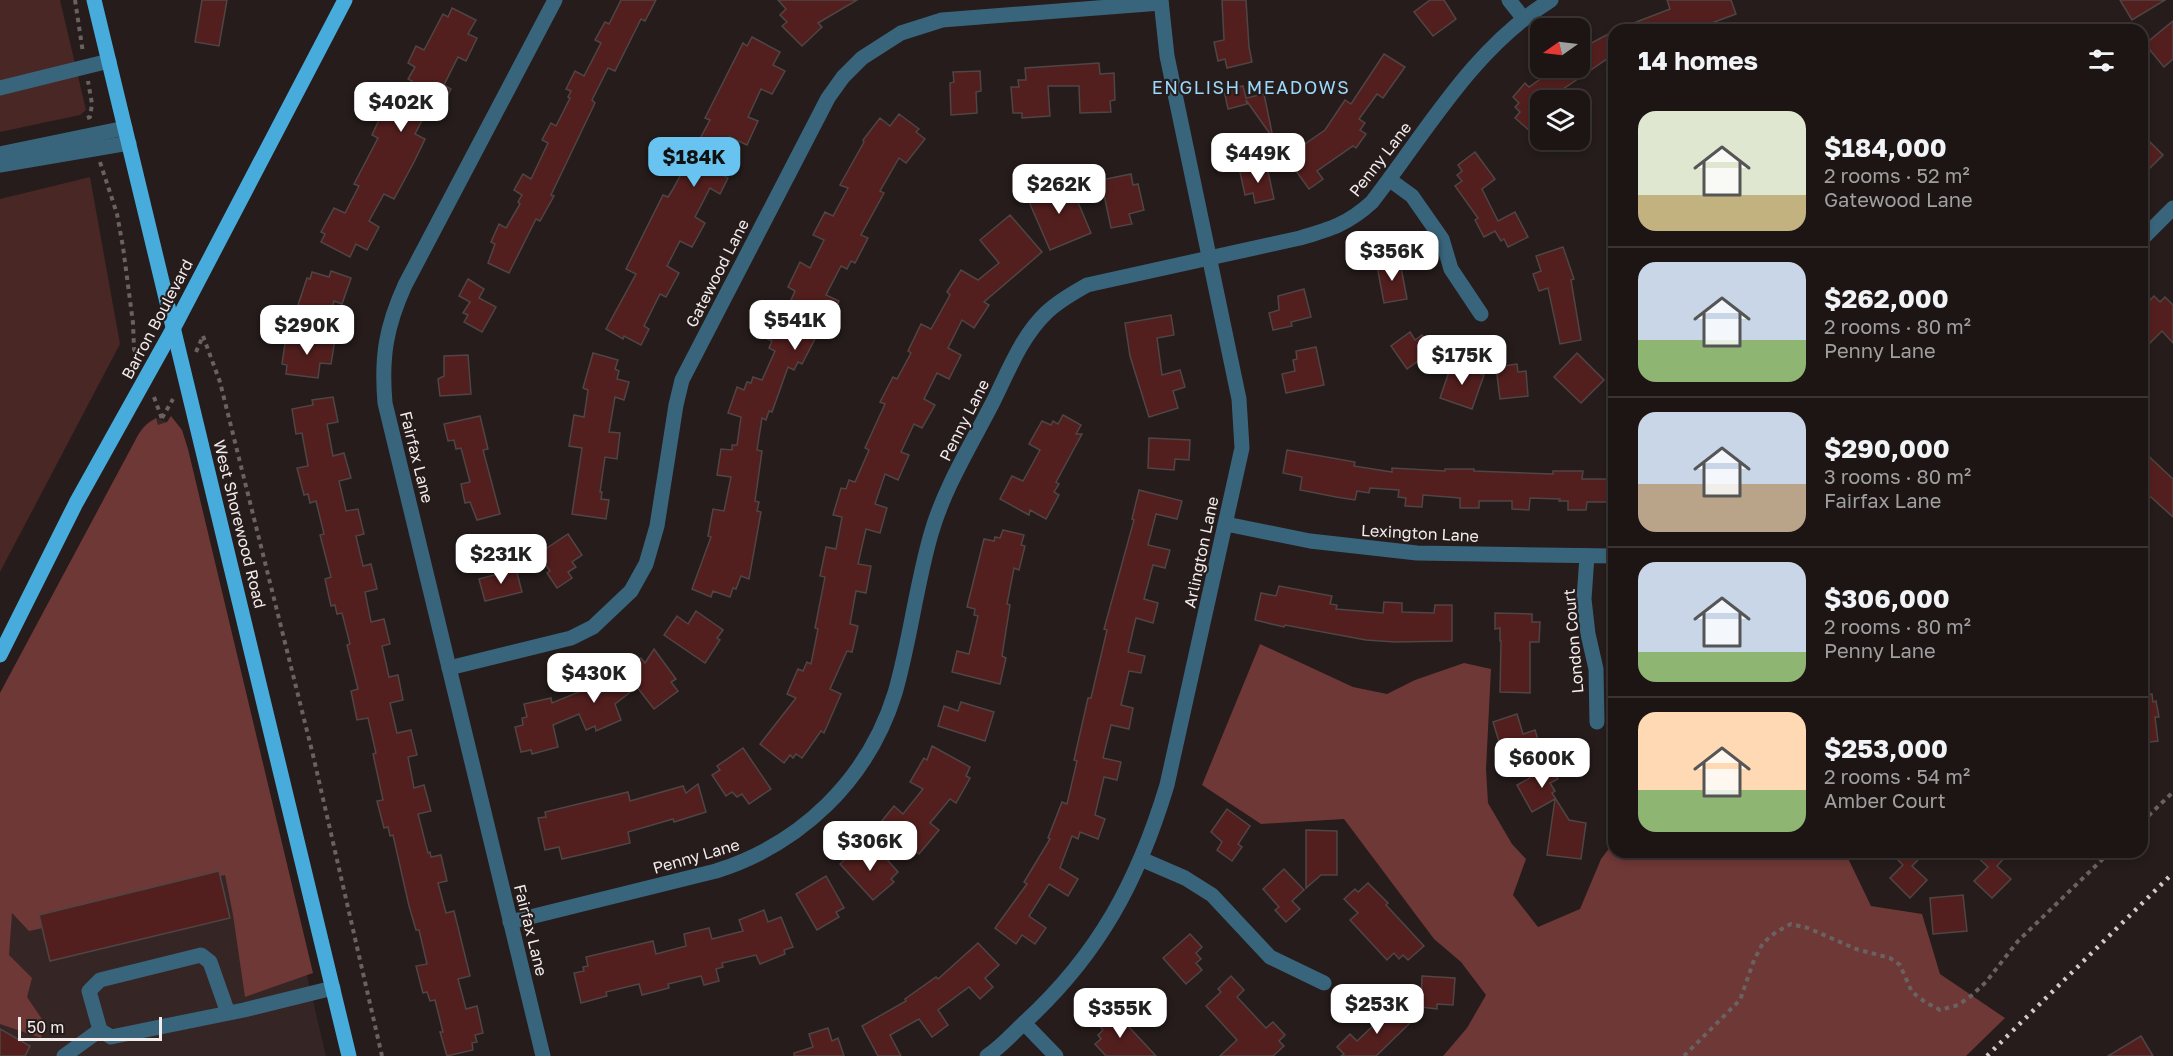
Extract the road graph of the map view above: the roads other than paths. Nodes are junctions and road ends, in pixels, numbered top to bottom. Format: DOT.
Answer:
graph roads {
  1 [pos="94,0"];
  2 [pos="345,0"];
  3 [pos="555,0"];
  4 [pos="1509,0"];
  5 [pos="1551,0"];
  6 [pos="1161,1"];
  7 [pos="1524,19"];
  8 [pos="109,62"];
  9 [pos="0,88"];
  10 [pos="127,136"];
  11 [pos="95,142"];
  12 [pos="0,154"];
  13 [pos="0,165"];
  14 [pos="1389,180"];
  15 [pos="2173,208"];
  16 [pos="2148,232"];
  17 [pos="1209,257"];
  18 [pos="1481,314"];
  19 [pos="173,329"];
  20 [pos="1226,524"];
  21 [pos="1587,556"];
  22 [pos="1608,556"];
  23 [pos="0,655"];
  24 [pos="449,668"];
  25 [pos="1597,722"];
  26 [pos="1141,859"];
  27 [pos="510,922"];
  28 [pos="1324,983"];
  29 [pos="333,988"];
  30 [pos="228,1013"];
  31 [pos="1024,1023"];
  32 [pos="100,1030"];
  33 [pos="64,1056"];
  34 [pos="350,1056"];
  35 [pos="543,1056"];
  36 [pos="987,1056"];
  37 [pos="1056,1056"];
  1 -- 8 [label="main road, West Shorewood Road"];
  2 -- 19 [label="main road, Barron Boulevard"];
  3 -- 24 [label="street, Fairfax Lane"];
  4 -- 7 [label="street"];
  5 -- 7 [label="street, Penny Lane"];
  6 -- 17 [label="street, Arlington Lane"];
  6 -- 24 [label="street, Gatewood Lane"];
  7 -- 14 [label="street, Penny Lane"];
  8 -- 9 [label="street"];
  8 -- 10 [label="main road, West Shorewood Road"];
  10 -- 11 [label="street"];
  10 -- 19 [label="main road, West Shorewood Road"];
  11 -- 12 [label="street"];
  11 -- 13 [label="street"];
  14 -- 17 [label="street, Penny Lane"];
  14 -- 18 [label="street"];
  15 -- 16 [label="street"];
  17 -- 20 [label="street, Arlington Lane"];
  17 -- 27 [label="street, Penny Lane"];
  19 -- 23 [label="main road, Barron Boulevard"];
  19 -- 29 [label="main road, West Shorewood Road"];
  20 -- 21 [label="street, Lexington Lane"];
  20 -- 26 [label="street, Arlington Lane"];
  21 -- 22 [label="street, Lexington Lane"];
  21 -- 25 [label="street, London Court"];
  24 -- 27 [label="street, Fairfax Lane"];
  26 -- 28 [label="street"];
  26 -- 31 [label="street, Arlington Lane"];
  27 -- 35 [label="street, Fairfax Lane"];
  29 -- 30 [label="street"];
  29 -- 34 [label="main road, West Shorewood Road"];
  30 -- 32 [label="street"];
  30 -- 32 [label="street"];
  31 -- 36 [label="street, Arlington Lane"];
  31 -- 37 [label="street"];
  32 -- 33 [label="street"];
}
